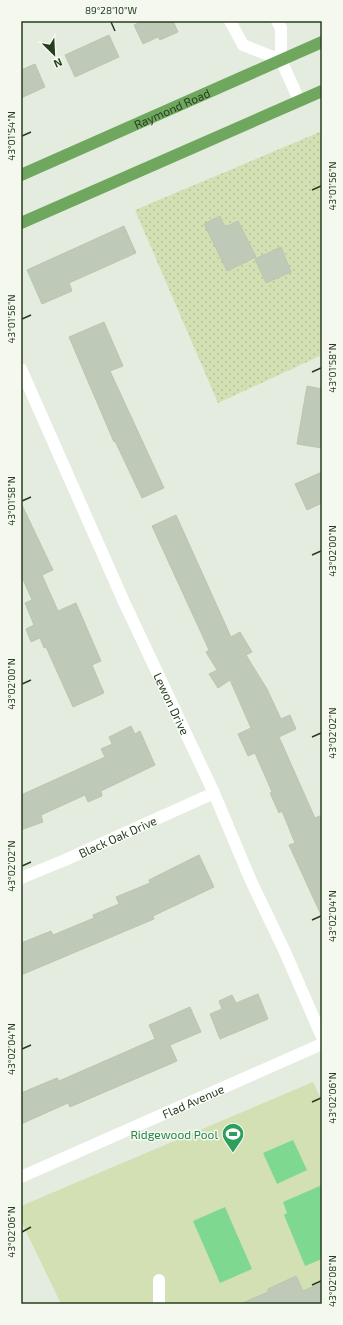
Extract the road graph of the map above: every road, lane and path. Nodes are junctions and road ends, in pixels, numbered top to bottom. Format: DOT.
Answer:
graph roads {
  1 [pos="230,21"];
  2 [pos="277,21"];
  3 [pos="322,42"];
  4 [pos="281,60"];
  5 [pos="322,91"];
  6 [pos="300,100"];
  7 [pos="21,175"];
  8 [pos="21,223"];
  9 [pos="21,370"];
  10 [pos="214,793"];
  11 [pos="21,878"];
  12 [pos="322,1037"];
  13 [pos="322,1044"];
  14 [pos="21,1178"];
  15 [pos="159,1280"];
  16 [pos="159,1304"];
  1 -- 4 [label="street"];
  2 -- 4 [label="street"];
  3 -- 4 [label="main road, Raymond Road"];
  4 -- 6 [label="street"];
  4 -- 7 [label="main road, Raymond Road"];
  5 -- 6 [label="main road"];
  6 -- 8 [label="main road"];
  9 -- 10 [label="street, Lewon Drive"];
  10 -- 11 [label="street, Black Oak Drive"];
  10 -- 12 [label="street, Lewon Drive"];
  13 -- 14 [label="street, Flad Avenue"];
  15 -- 16 [label="street"];
}
